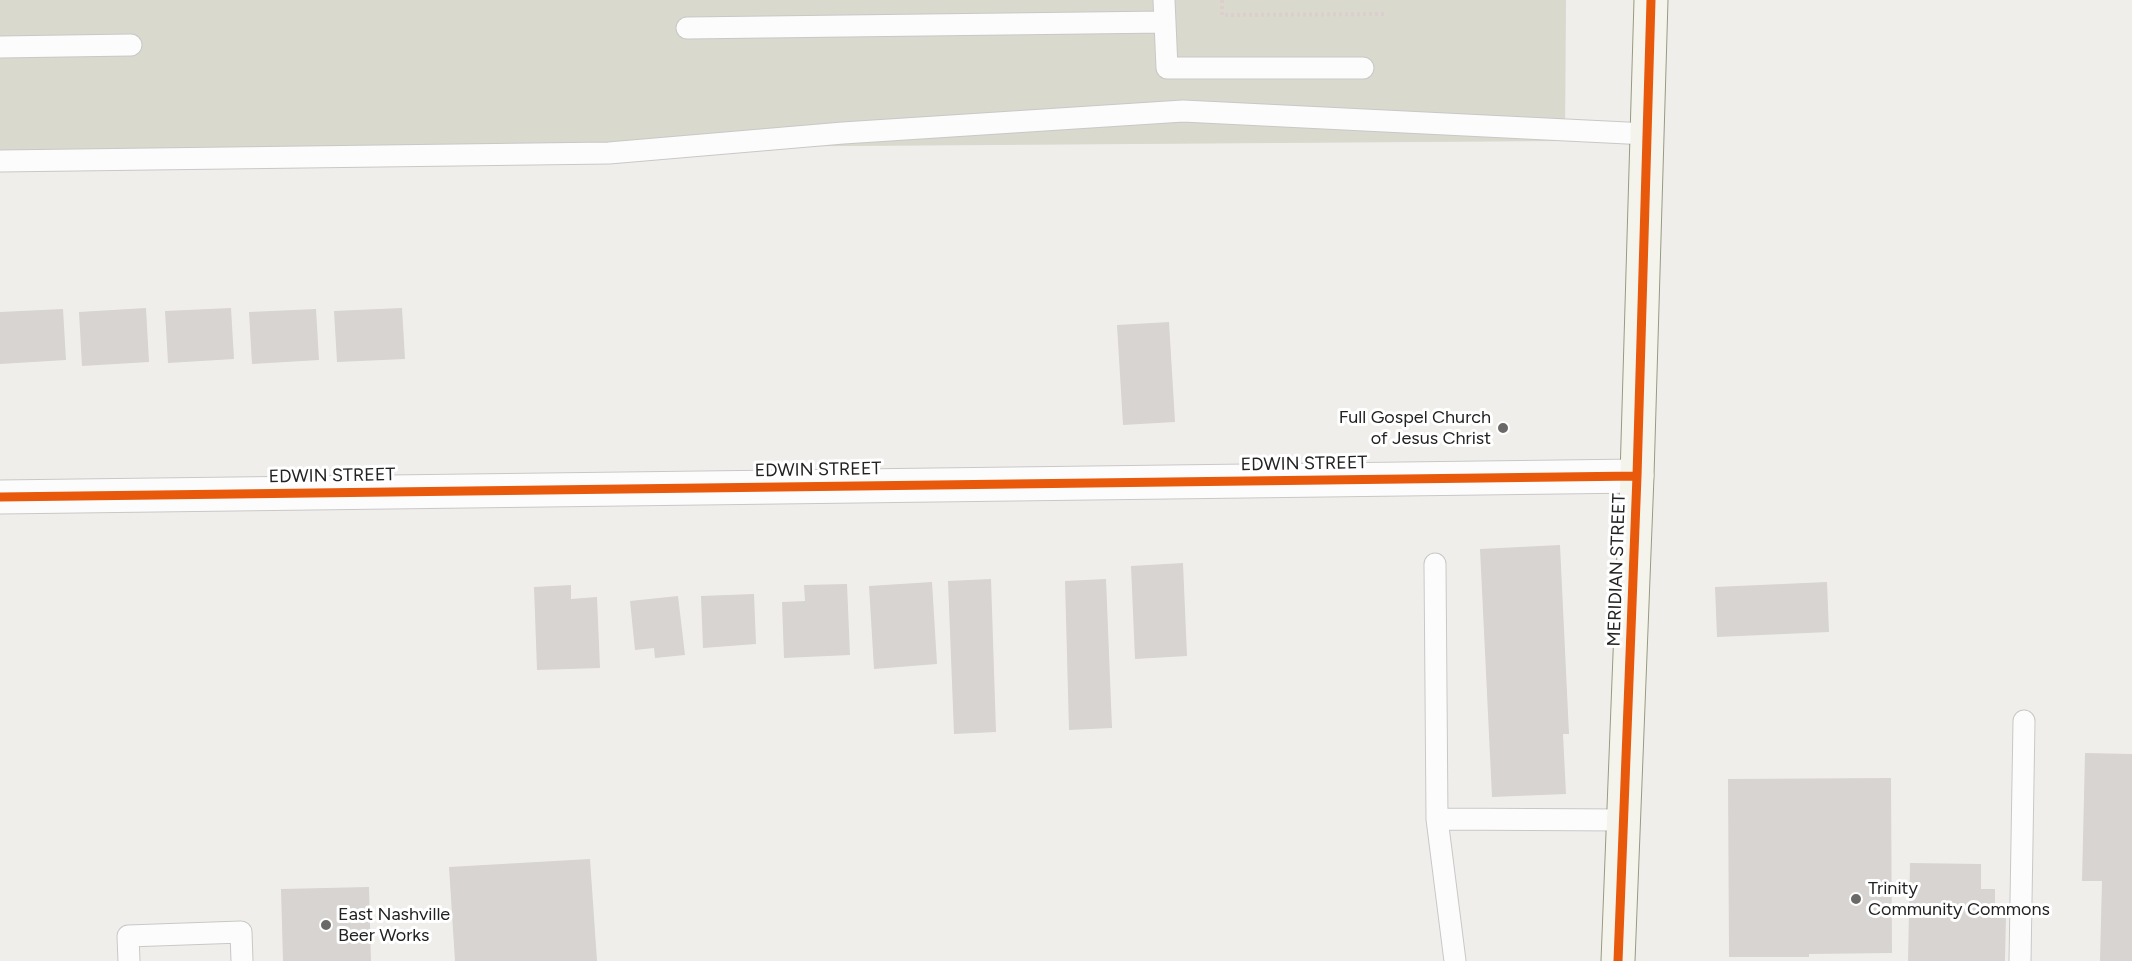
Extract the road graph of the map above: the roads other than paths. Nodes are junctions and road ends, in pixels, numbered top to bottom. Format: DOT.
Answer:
graph roads {
  1 [pos="1164,0"];
  2 [pos="1652,0"];
  3 [pos="1165,22"];
  4 [pos="687,28"];
  5 [pos="131,45"];
  6 [pos="0,47"];
  7 [pos="1363,68"];
  8 [pos="1647,134"];
  9 [pos="0,161"];
  10 [pos="1637,476"];
  11 [pos="0,497"];
  12 [pos="1435,564"];
  13 [pos="2024,721"];
  14 [pos="1437,819"];
  15 [pos="1623,820"];
  16 [pos="129,961"];
  17 [pos="242,961"];
  18 [pos="1455,961"];
  19 [pos="1618,961"];
  20 [pos="2019,961"];
  1 -- 3 [label="lane"];
  2 -- 8 [label="street, MERIDIAN STREET"];
  3 -- 4 [label="lane"];
  3 -- 7 [label="lane"];
  5 -- 6 [label="lane"];
  8 -- 9 [label="lane"];
  8 -- 10 [label="street, MERIDIAN STREET"];
  10 -- 11 [label="street, EDWIN STREET"];
  10 -- 15 [label="street, MERIDIAN STREET"];
  12 -- 14 [label="lane"];
  13 -- 20 [label="lane"];
  14 -- 15 [label="lane"];
  14 -- 18 [label="lane"];
  15 -- 19 [label="street, MERIDIAN STREET"];
  16 -- 17 [label="lane"];
}
